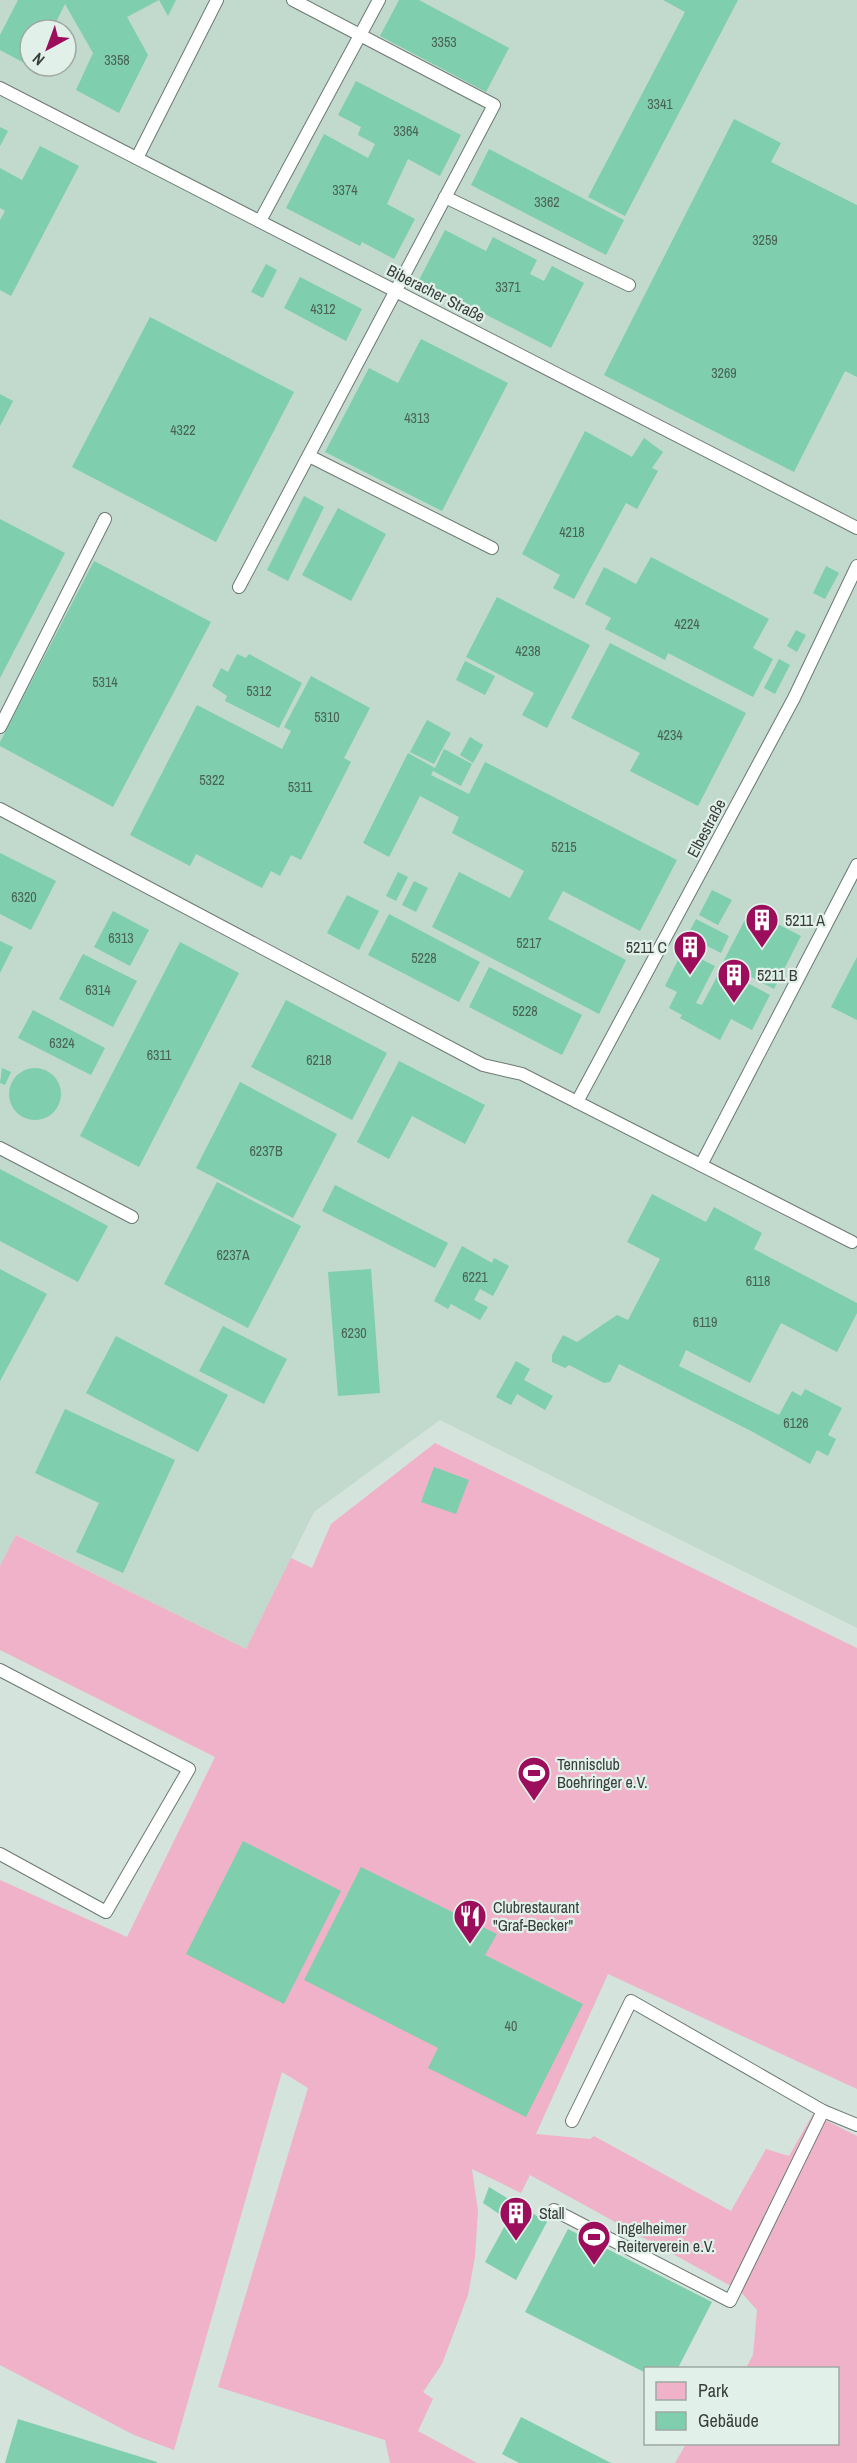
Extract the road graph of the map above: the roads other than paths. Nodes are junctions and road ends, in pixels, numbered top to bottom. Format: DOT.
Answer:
graph roads {
  1 [pos="218,0"];
  2 [pos="293,0"];
  3 [pos="380,0"];
  4 [pos="360,36"];
  5 [pos="0,88"];
  6 [pos="137,158"];
  7 [pos="445,197"];
  8 [pos="260,221"];
  9 [pos="629,285"];
  10 [pos="396,291"];
  11 [pos="309,456"];
  12 [pos="105,519"];
  13 [pos="857,528"];
  14 [pos="492,548"];
  15 [pos="857,566"];
  16 [pos="239,587"];
  17 [pos="0,727"];
  18 [pos="0,809"];
  19 [pos="857,866"];
  20 [pos="578,1102"];
  21 [pos="0,1148"];
  22 [pos="701,1165"];
  23 [pos="132,1217"];
  24 [pos="852,1242"];
  25 [pos="0,1670"];
  26 [pos="0,1854"];
  27 [pos="823,2111"];
  28 [pos="572,2121"];
  29 [pos="857,2125"];
  30 [pos="554,2210"];
  1 -- 6 [label="lane"];
  2 -- 4 [label="lane"];
  3 -- 4 [label="lane"];
  4 -- 7 [label="lane"];
  4 -- 8 [label="lane"];
  5 -- 6 [label="lane, Biberacher Straße"];
  6 -- 8 [label="lane, Biberacher Straße"];
  7 -- 9 [label="lane"];
  7 -- 10 [label="lane"];
  8 -- 10 [label="lane, Biberacher Straße"];
  10 -- 11 [label="lane"];
  10 -- 13 [label="lane, Biberacher Straße"];
  11 -- 14 [label="lane"];
  11 -- 16 [label="lane"];
  12 -- 17 [label="lane"];
  15 -- 20 [label="lane, Elbestraße"];
  18 -- 20 [label="lane"];
  19 -- 22 [label="lane"];
  20 -- 22 [label="lane"];
  21 -- 23 [label="lane"];
  22 -- 24 [label="lane"];
  25 -- 26 [label="lane"];
  27 -- 28 [label="lane"];
  27 -- 29 [label="lane"];
  27 -- 30 [label="lane"];
}
